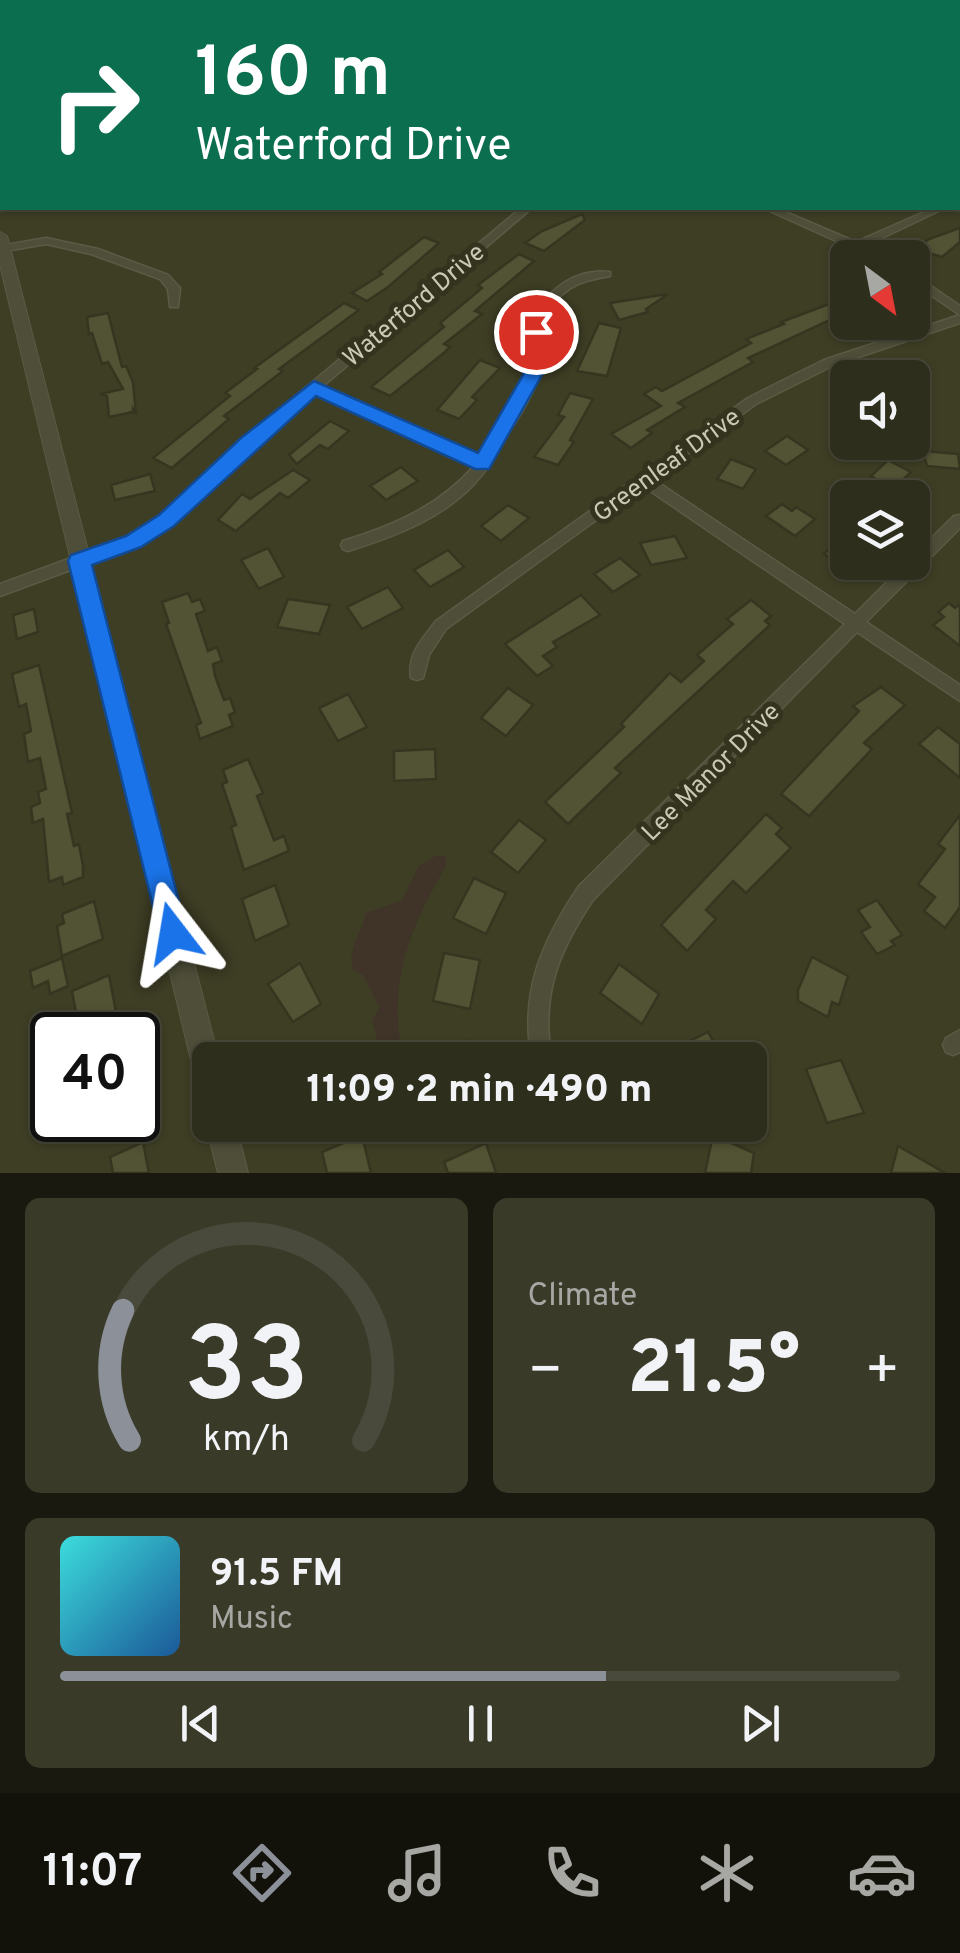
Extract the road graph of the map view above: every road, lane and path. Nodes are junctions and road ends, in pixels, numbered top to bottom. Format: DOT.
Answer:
graph roads {
  1 [pos="525,210"];
  2 [pos="773,210"];
  3 [pos="936,210"];
  4 [pos="850,240"];
  5 [pos="869,240"];
  6 [pos="1,244"];
  7 [pos="606,274"];
  8 [pos="930,291"];
  9 [pos="174,304"];
  10 [pos="960,315"];
  11 [pos="314,388"];
  12 [pos="482,464"];
  13 [pos="644,480"];
  14 [pos="960,520"];
  15 [pos="348,544"];
  16 [pos="79,561"];
  17 [pos="0,590"];
  18 [pos="858,624"];
  19 [pos="417,673"];
  20 [pos="960,694"];
  21 [pos="200,1042"];
  22 [pos="540,1042"];
  23 [pos="225,1142"];
  24 [pos="233,1173"];
  1 -- 11 [label="street, Waterford Drive"];
  2 -- 4 [label="street"];
  3 -- 5 [label="street"];
  6 -- 9 [label="street"];
  6 -- 16 [label="street"];
  7 -- 12 [label="street"];
  8 -- 10 [label="street"];
  10 -- 13 [label="street, Greenleaf Drive"];
  11 -- 12 [label="street"];
  11 -- 16 [label="street, Waterford Drive"];
  12 -- 15 [label="street"];
  13 -- 18 [label="street"];
  13 -- 19 [label="street, Greenleaf Drive"];
  14 -- 18 [label="street, Lee Manor Drive"];
  16 -- 17 [label="street, Waterford Drive"];
  16 -- 21 [label="street"];
  18 -- 20 [label="street"];
  18 -- 22 [label="street, Lee Manor Drive"];
  23 -- 24 [label="street"];
}
